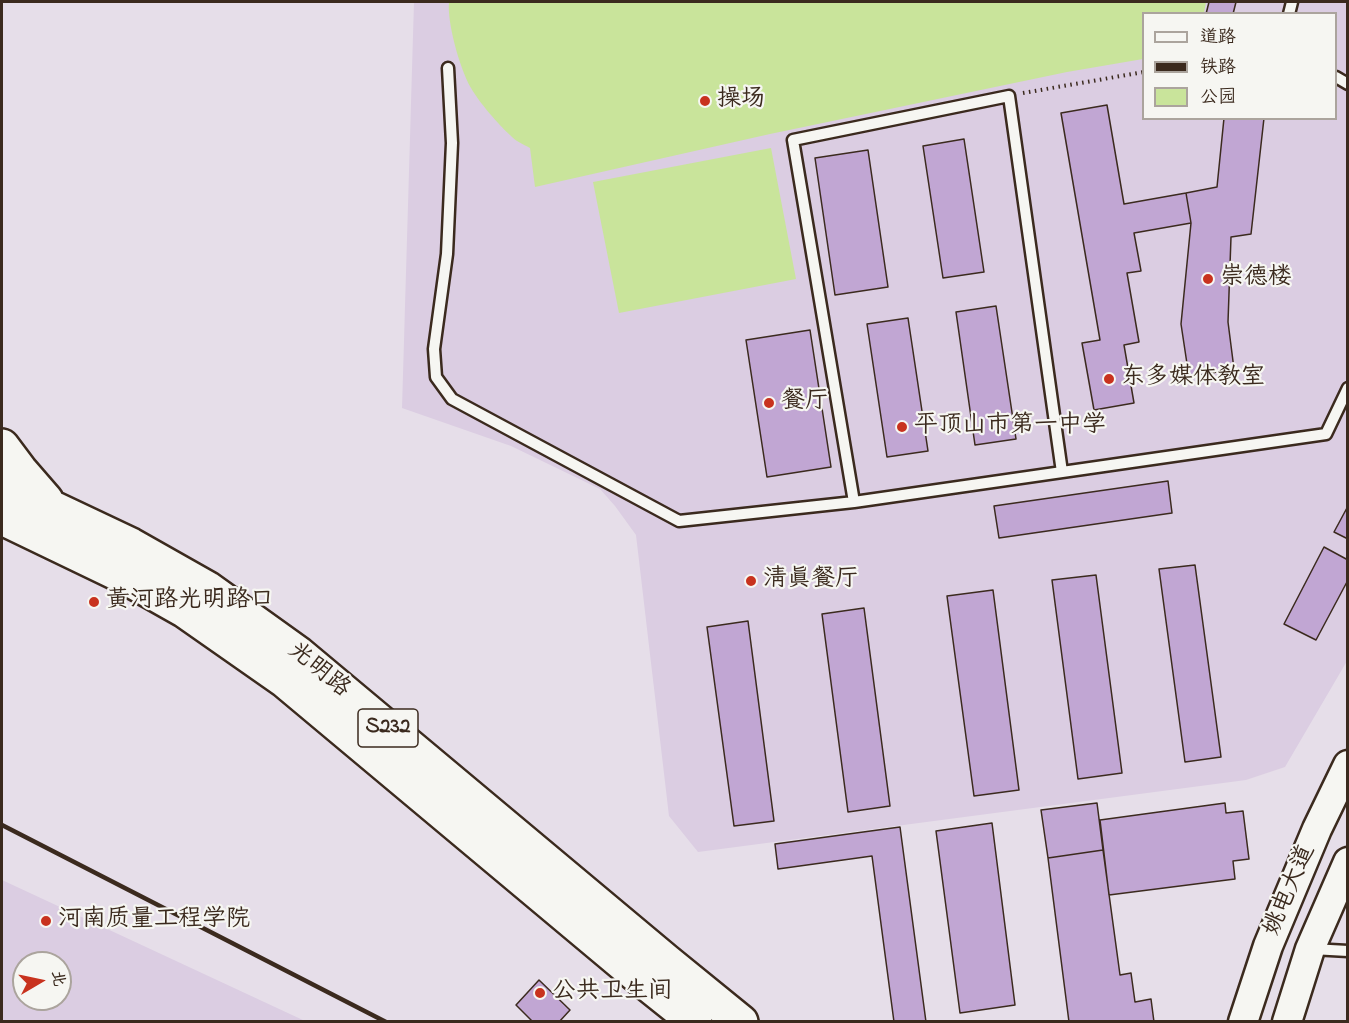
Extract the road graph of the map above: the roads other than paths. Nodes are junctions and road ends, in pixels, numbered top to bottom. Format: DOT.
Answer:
graph roads {
  1 [pos="448,68"];
  2 [pos="1347,388"];
  3 [pos="2,446"];
  4 [pos="1062,472"];
  5 [pos="2,484"];
  6 [pos="854,502"];
  7 [pos="2,518"];
  8 [pos="47,522"];
  9 [pos="2,544"];
  10 [pos="1347,765"];
  11 [pos="1347,862"];
  12 [pos="1310,949"];
  13 [pos="1347,951"];
  14 [pos="695,1022"];
  15 [pos="741,1022"];
  16 [pos="1243,1022"];
  17 [pos="1287,1022"];
  1 -- 6 [label="lane"];
  2 -- 4 [label="lane"];
  3 -- 8 [label="main road"];
  4 -- 6 [label="lane"];
  4 -- 6 [label="lane"];
  5 -- 8 [label="main road, 光明路 / S232"];
  7 -- 8 [label="main road, 光明路 / S232"];
  8 -- 9 [label="main road"];
  8 -- 14 [label="main road, 光明路 / S232"];
  8 -- 15 [label="main road, 光明路 / S232"];
  10 -- 16 [label="main road, 姚电大道"];
  11 -- 12 [label="main road, 姚电大道"];
  12 -- 13 [label="lane"];
  12 -- 17 [label="main road, 姚电大道"];
}
